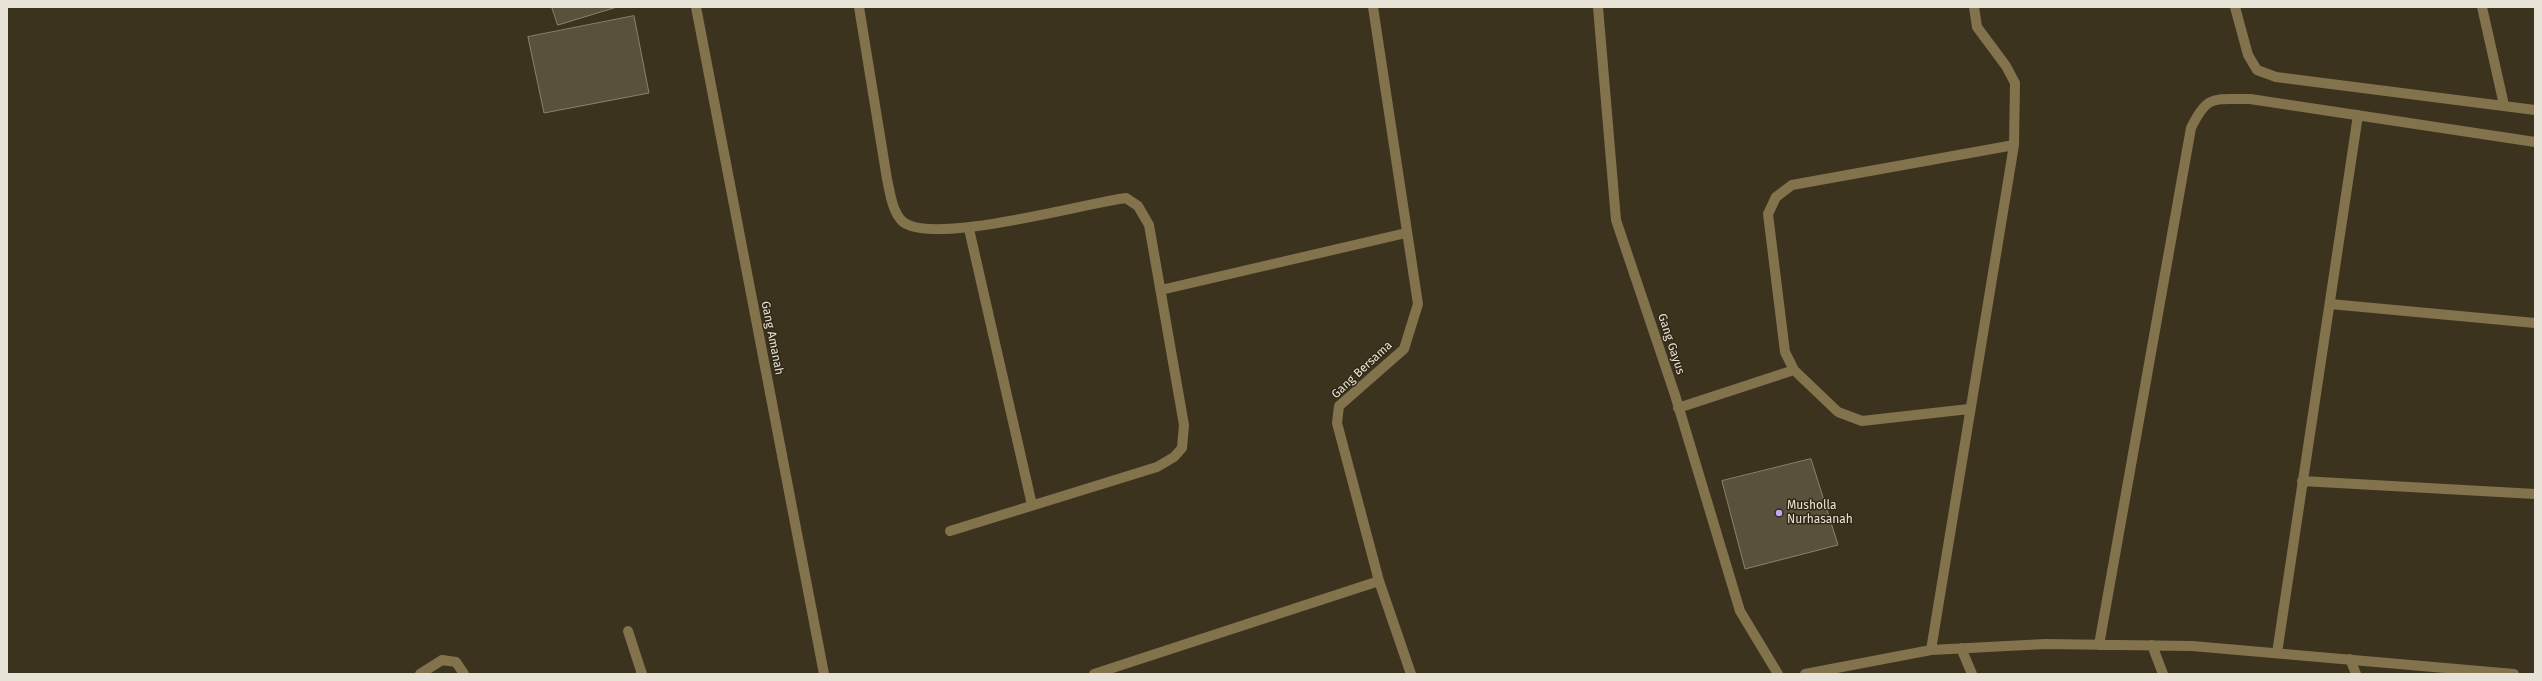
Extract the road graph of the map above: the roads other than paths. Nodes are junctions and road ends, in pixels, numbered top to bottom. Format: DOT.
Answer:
graph roads {
  1 [pos="696,7"];
  2 [pos="859,7"];
  3 [pos="1373,7"];
  4 [pos="1598,7"];
  5 [pos="1974,7"];
  6 [pos="2235,7"];
  7 [pos="2482,7"];
  8 [pos="2504,105"];
  9 [pos="2535,110"];
  10 [pos="2358,115"];
  11 [pos="2535,142"];
  12 [pos="2014,145"];
  13 [pos="969,229"];
  14 [pos="1406,233"];
  15 [pos="1161,290"];
  16 [pos="2330,304"];
  17 [pos="2535,323"];
  18 [pos="1794,370"];
  19 [pos="1678,408"];
  20 [pos="1970,409"];
  21 [pos="2302,481"];
  22 [pos="2535,494"];
  23 [pos="1032,505"];
  24 [pos="950,531"];
  25 [pos="1379,581"];
  26 [pos="628,632"];
  27 [pos="2099,645"];
  28 [pos="2152,645"];
  29 [pos="1961,648"];
  30 [pos="1931,650"];
  31 [pos="2277,653"];
  32 [pos="2350,659"];
  33 [pos="420,674"];
  34 [pos="464,674"];
  35 [pos="642,674"];
  36 [pos="824,674"];
  37 [pos="1094,674"];
  38 [pos="1411,674"];
  39 [pos="1778,674"];
  40 [pos="1806,674"];
  41 [pos="1972,674"];
  42 [pos="2163,674"];
  43 [pos="2356,674"];
  44 [pos="2514,674"];
  1 -- 36 [label="street, Gang Amanah"];
  2 -- 13 [label="street"];
  3 -- 14 [label="street, Gang Bersama"];
  4 -- 19 [label="street, Gang Gayus"];
  5 -- 12 [label="street"];
  6 -- 8 [label="street"];
  7 -- 8 [label="street"];
  8 -- 9 [label="street"];
  10 -- 11 [label="street"];
  10 -- 16 [label="street"];
  10 -- 27 [label="street"];
  12 -- 18 [label="street"];
  12 -- 20 [label="street"];
  13 -- 15 [label="street"];
  13 -- 23 [label="street"];
  14 -- 15 [label="street"];
  14 -- 25 [label="street, Gang Bersama"];
  15 -- 23 [label="street"];
  16 -- 17 [label="street"];
  16 -- 21 [label="street"];
  18 -- 19 [label="street"];
  18 -- 20 [label="street"];
  19 -- 39 [label="street, Gang Gayus"];
  20 -- 30 [label="street"];
  21 -- 22 [label="street"];
  21 -- 31 [label="street"];
  23 -- 24 [label="street"];
  25 -- 37 [label="street"];
  25 -- 38 [label="street, Gang Bersama"];
  26 -- 35 [label="street"];
  27 -- 28 [label="street"];
  27 -- 29 [label="street"];
  28 -- 31 [label="street"];
  28 -- 42 [label="street"];
  29 -- 30 [label="street"];
  29 -- 41 [label="street"];
  30 -- 40 [label="street"];
  31 -- 32 [label="street"];
  32 -- 43 [label="street"];
  32 -- 44 [label="street"];
  33 -- 34 [label="street"];
}
